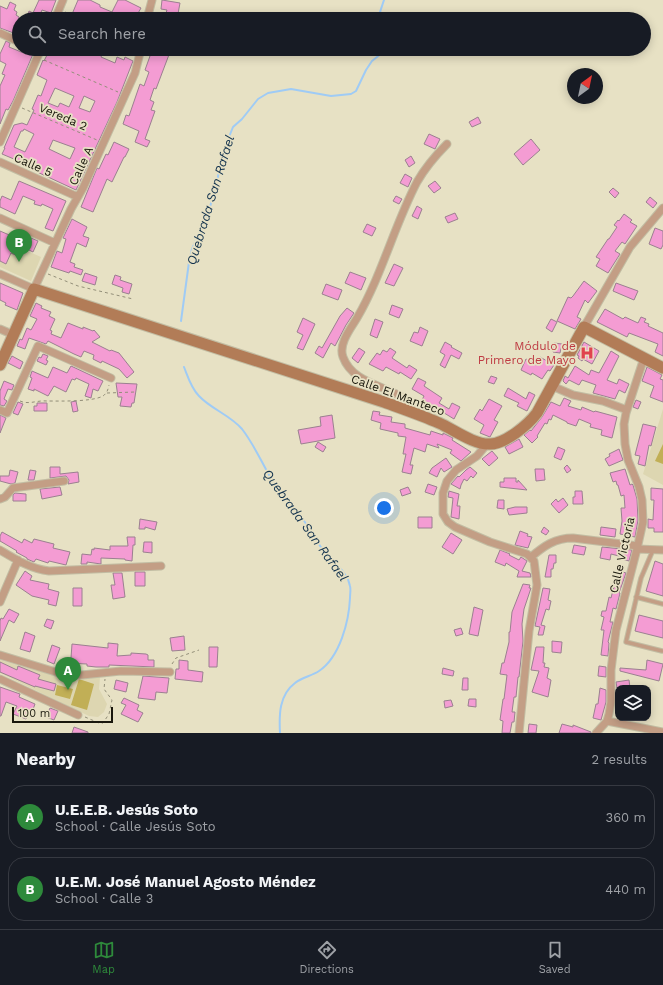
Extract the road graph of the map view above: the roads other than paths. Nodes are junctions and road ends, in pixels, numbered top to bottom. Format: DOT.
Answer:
graph roads {
  1 [pos="63,0"];
  2 [pos="152,0"];
  3 [pos="58,12"];
  4 [pos="149,12"];
  5 [pos="0,33"];
  6 [pos="12,39"];
  7 [pos="37,56"];
  8 [pos="139,56"];
  9 [pos="0,142"];
  10 [pos="447,144"];
  11 [pos="0,162"];
  12 [pos="78,197"];
  13 [pos="663,208"];
  14 [pos="0,218"];
  15 [pos="55,243"];
  16 [pos="0,274"];
  17 [pos="34,289"];
  18 [pos="584,327"];
  19 [pos="0,328"];
  20 [pos="14,335"];
  21 [pos="644,358"];
  22 [pos="0,365"];
  23 [pos="663,368"];
  24 [pos="111,378"];
  25 [pos="552,386"];
  26 [pos="404,409"];
  27 [pos="0,410"];
  28 [pos="627,410"];
  29 [pos="487,444"];
  30 [pos="64,481"];
  31 [pos="0,499"];
  32 [pos="637,548"];
  33 [pos="0,550"];
  34 [pos="653,550"];
  35 [pos="663,550"];
  36 [pos="531,557"];
  37 [pos="18,560"];
  38 [pos="161,566"];
  39 [pos="636,598"];
  40 [pos="0,602"];
  41 [pos="663,604"];
  42 [pos="662,650"];
  43 [pos="0,655"];
  44 [pos="170,672"];
  45 [pos="0,679"];
  46 [pos="78,715"];
  47 [pos="607,720"];
  48 [pos="663,732"];
  49 [pos="519,733"];
  50 [pos="596,733"];
  1 -- 3 [label="street"];
  2 -- 4 [label="street"];
  5 -- 6 [label="street"];
  7 -- 9 [label="street"];
  8 -- 12 [label="street, Calle A"];
  10 -- 26 [label="street"];
  11 -- 12 [label="street, Calle 5"];
  12 -- 15 [label="street, Calle A"];
  13 -- 18 [label="street"];
  14 -- 15 [label="street"];
  15 -- 17 [label="street, Calle A"];
  16 -- 17 [label="street"];
  17 -- 20 [label="street"];
  17 -- 26 [label="street, Calle El Manteco"];
  18 -- 21 [label="street"];
  18 -- 25 [label="street"];
  19 -- 20 [label="street"];
  20 -- 22 [label="street"];
  21 -- 23 [label="street"];
  21 -- 28 [label="street, Calle Victoria"];
  24 -- 27 [label="street"];
  25 -- 28 [label="street"];
  25 -- 29 [label="street"];
  26 -- 29 [label="street, Calle El Manteco"];
  28 -- 32 [label="street, Calle Victoria"];
  29 -- 36 [label="street"];
  30 -- 31 [label="street"];
  32 -- 34 [label="street"];
  32 -- 36 [label="street"];
  32 -- 47 [label="street, Calle Victoria"];
  33 -- 37 [label="street"];
  34 -- 35 [label="street"];
  34 -- 39 [label="lane"];
  36 -- 49 [label="street"];
  37 -- 38 [label="street"];
  37 -- 40 [label="street"];
  39 -- 41 [label="lane"];
  39 -- 42 [label="lane"];
  43 -- 44 [label="street"];
  45 -- 46 [label="street"];
  47 -- 48 [label="street"];
  47 -- 50 [label="street, Calle Victoria"];
}
